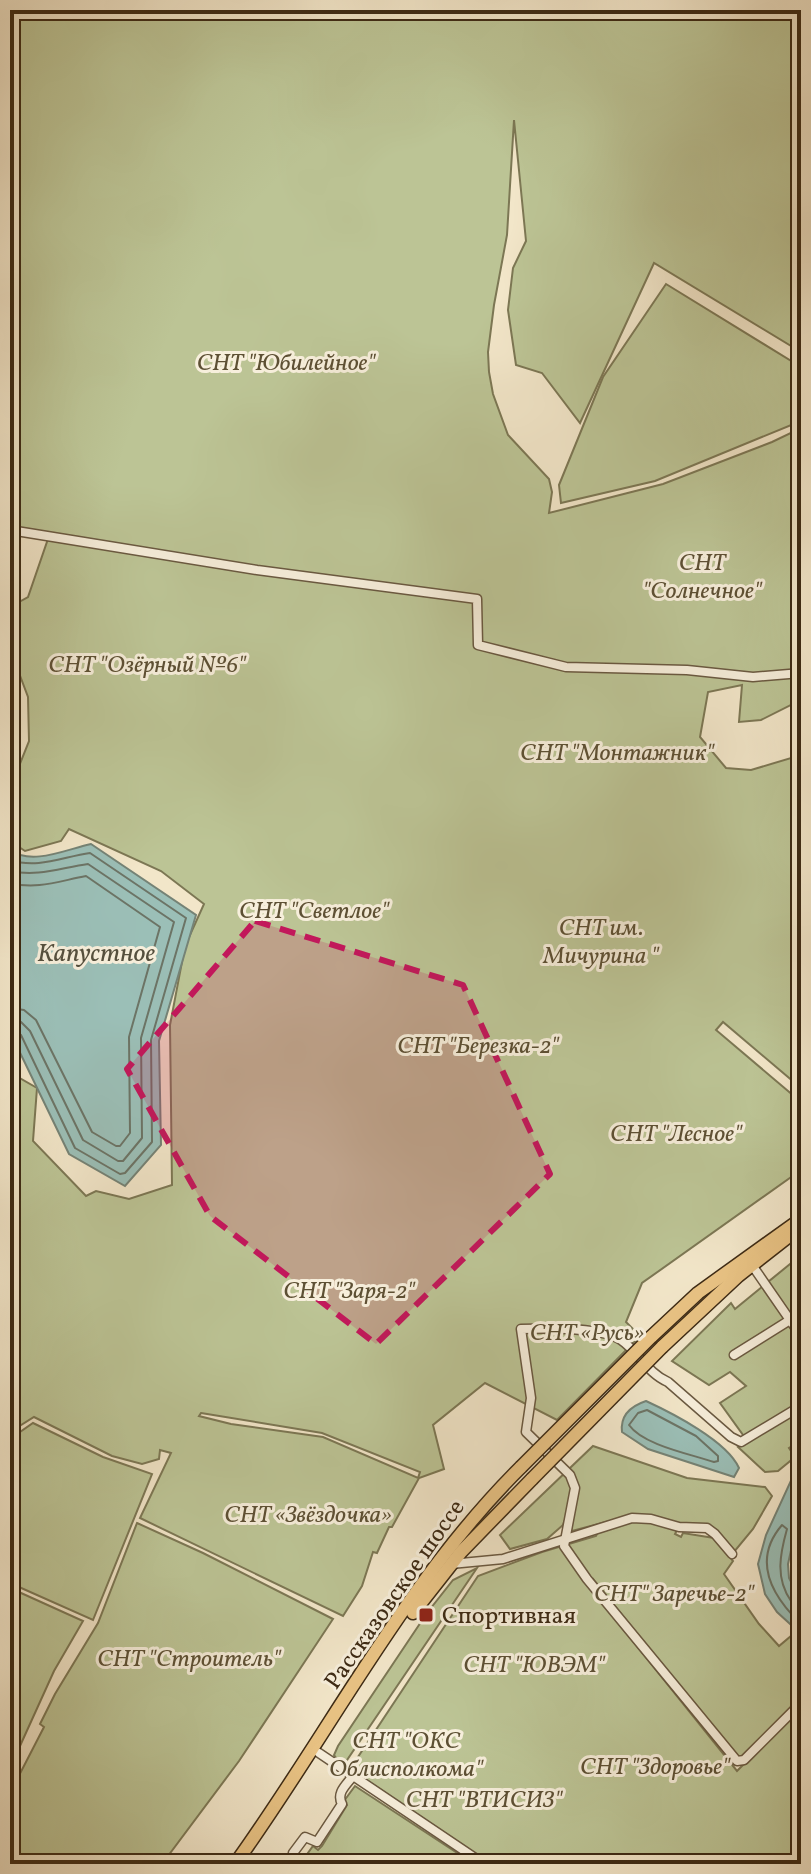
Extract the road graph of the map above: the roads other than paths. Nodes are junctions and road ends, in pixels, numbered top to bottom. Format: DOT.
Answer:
graph roads {
  1 [pos="10,530"];
  2 [pos="801,673"];
  3 [pos="801,1219"];
  4 [pos="801,1228"];
  5 [pos="752,1265"];
  6 [pos="801,1313"];
  7 [pos="788,1319"];
  8 [pos="801,1336"];
  9 [pos="734,1355"];
  10 [pos="801,1406"];
  11 [pos="565,1538"];
  12 [pos="732,1554"];
  13 [pos="451,1564"];
  14 [pos="801,1703"];
  15 [pos="319,1753"];
  16 [pos="353,1776"];
  17 [pos="235,1864"];
  18 [pos="243,1864"];
  19 [pos="292,1864"];
  20 [pos="484,1864"];
  1 -- 2 [label="street"];
  3 -- 17 [label="main road, Рассказовское шоссе, bridge"];
  4 -- 5 [label="main road, Рассказовское шоссе"];
  5 -- 7 [label="street"];
  5 -- 13 [label="main road, Рассказовское шоссе, bridge"];
  6 -- 7 [label="street"];
  7 -- 8 [label="street"];
  7 -- 9 [label="street"];
  10 -- 11 [label="street"];
  11 -- 12 [label="street"];
  11 -- 13 [label="street"];
  11 -- 14 [label="street"];
  13 -- 15 [label="main road, Рассказовское шоссе"];
  15 -- 16 [label="street"];
  15 -- 18 [label="main road, Рассказовское шоссе"];
  16 -- 19 [label="street"];
  16 -- 20 [label="street"];
}
